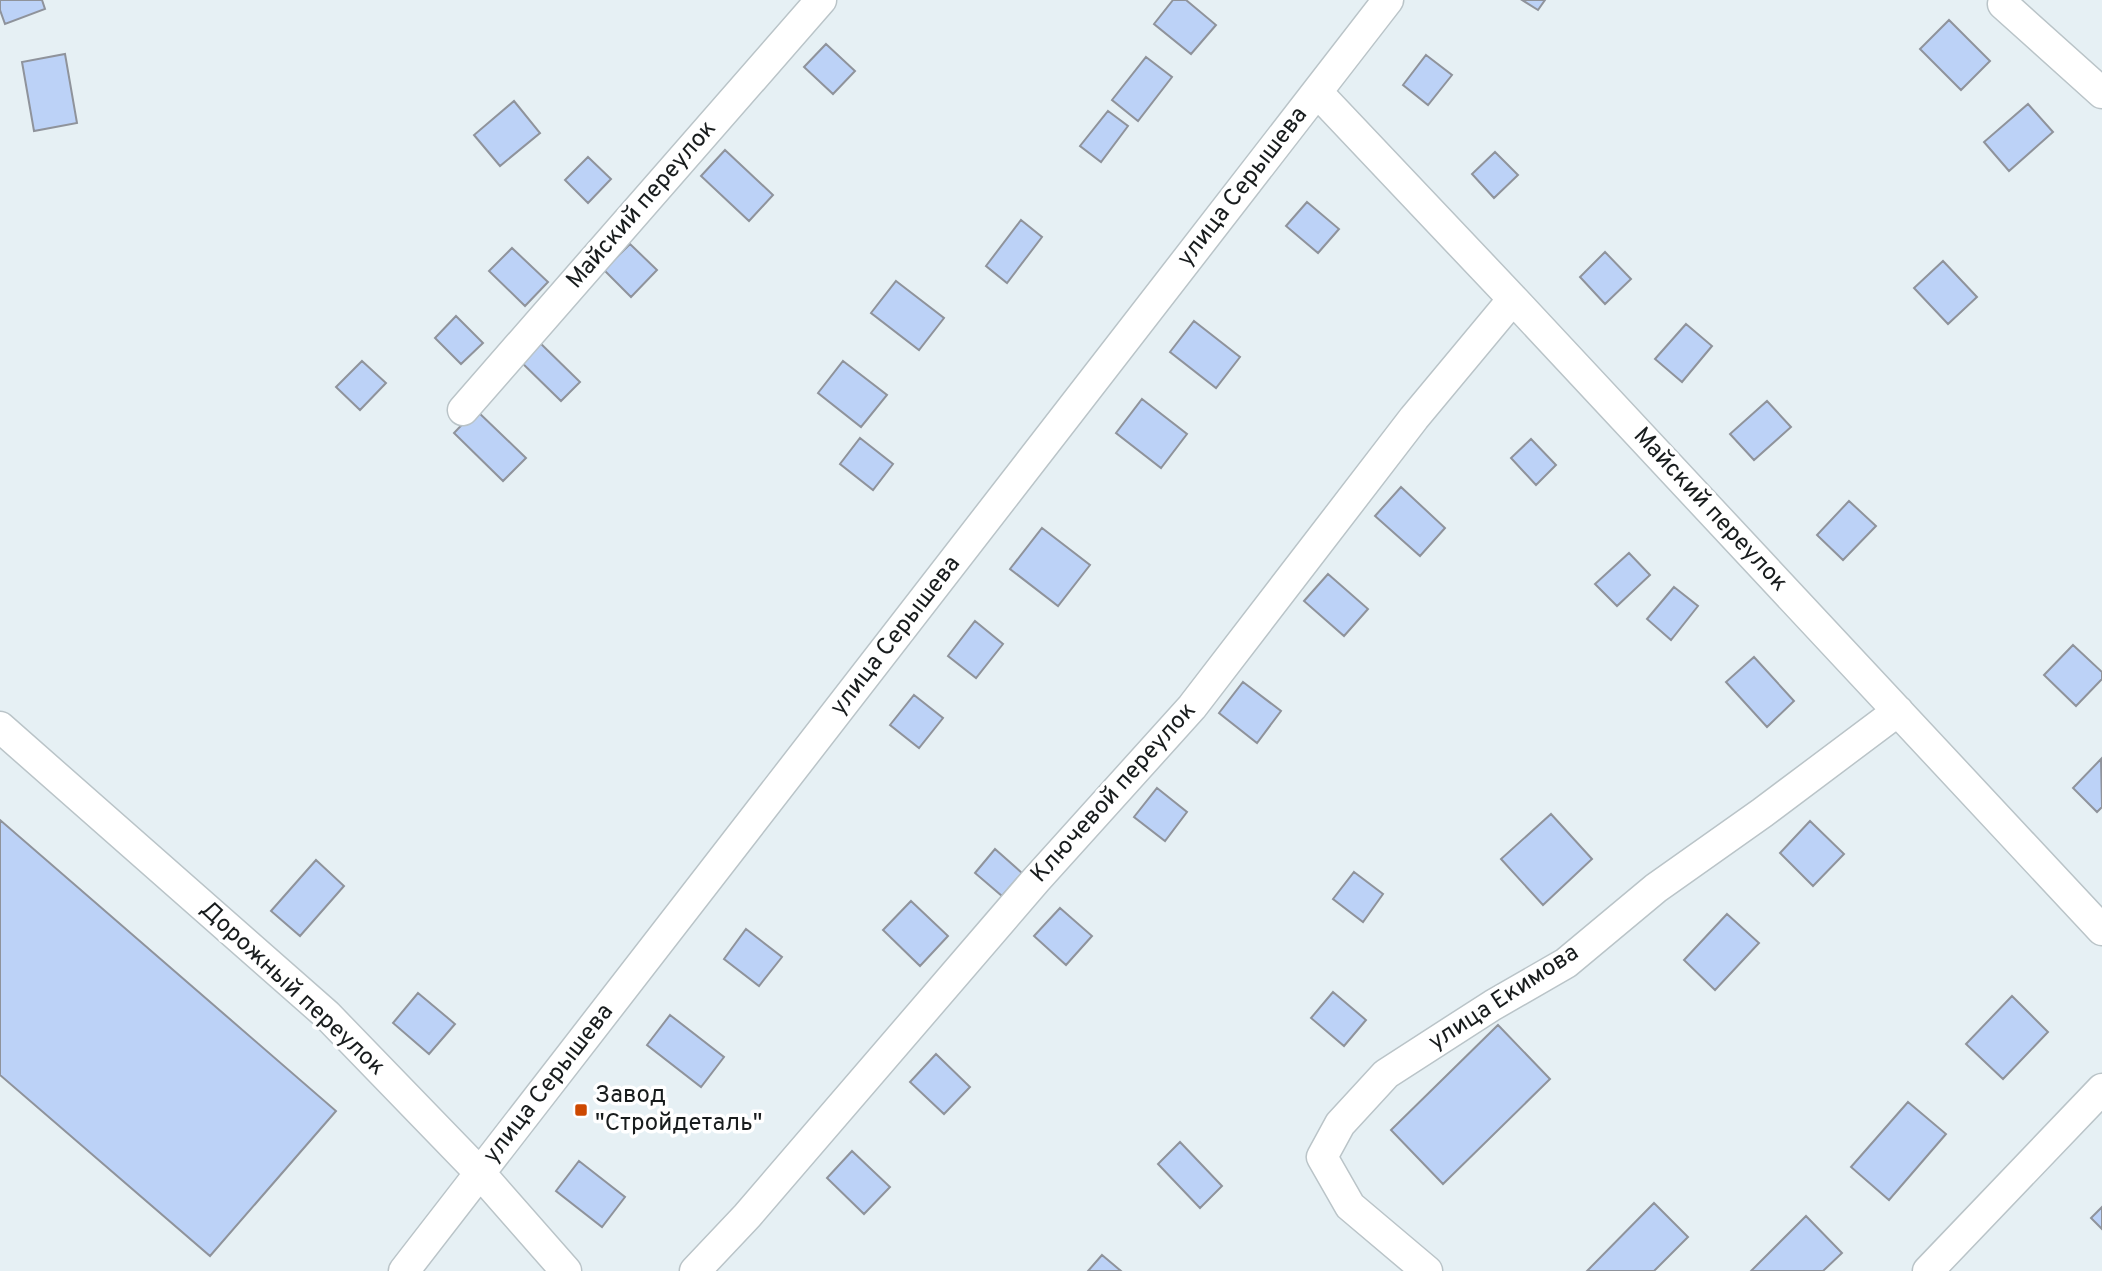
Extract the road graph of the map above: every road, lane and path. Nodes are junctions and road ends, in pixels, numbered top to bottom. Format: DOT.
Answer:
graph roads {
  1 [pos="821,0"];
  2 [pos="1388,0"];
  3 [pos="2003,4"];
  4 [pos="1317,92"];
  5 [pos="2102,93"];
  6 [pos="1513,299"];
  7 [pos="463,410"];
  8 [pos="1898,711"];
  9 [pos="0,727"];
  10 [pos="2102,930"];
  11 [pos="2102,1090"];
  12 [pos="480,1173"];
  13 [pos="404,1271"];
  14 [pos="566,1271"];
  15 [pos="695,1271"];
  16 [pos="1427,1271"];
  17 [pos="1928,1271"];
  1 -- 7 [label="street, Майский переулок"];
  2 -- 4 [label="street, улица Серышева"];
  3 -- 5 [label="street"];
  4 -- 6 [label="street, Майский переулок"];
  4 -- 12 [label="street, улица Серышева"];
  6 -- 8 [label="street, Майский переулок"];
  6 -- 15 [label="street, Ключевой переулок"];
  8 -- 10 [label="street, Майский переулок"];
  8 -- 16 [label="street, улица Екимова"];
  9 -- 12 [label="street, Дорожный переулок"];
  11 -- 17 [label="street"];
  12 -- 13 [label="street, улица Серышева"];
  12 -- 14 [label="street, Дорожный переулок"];
}
